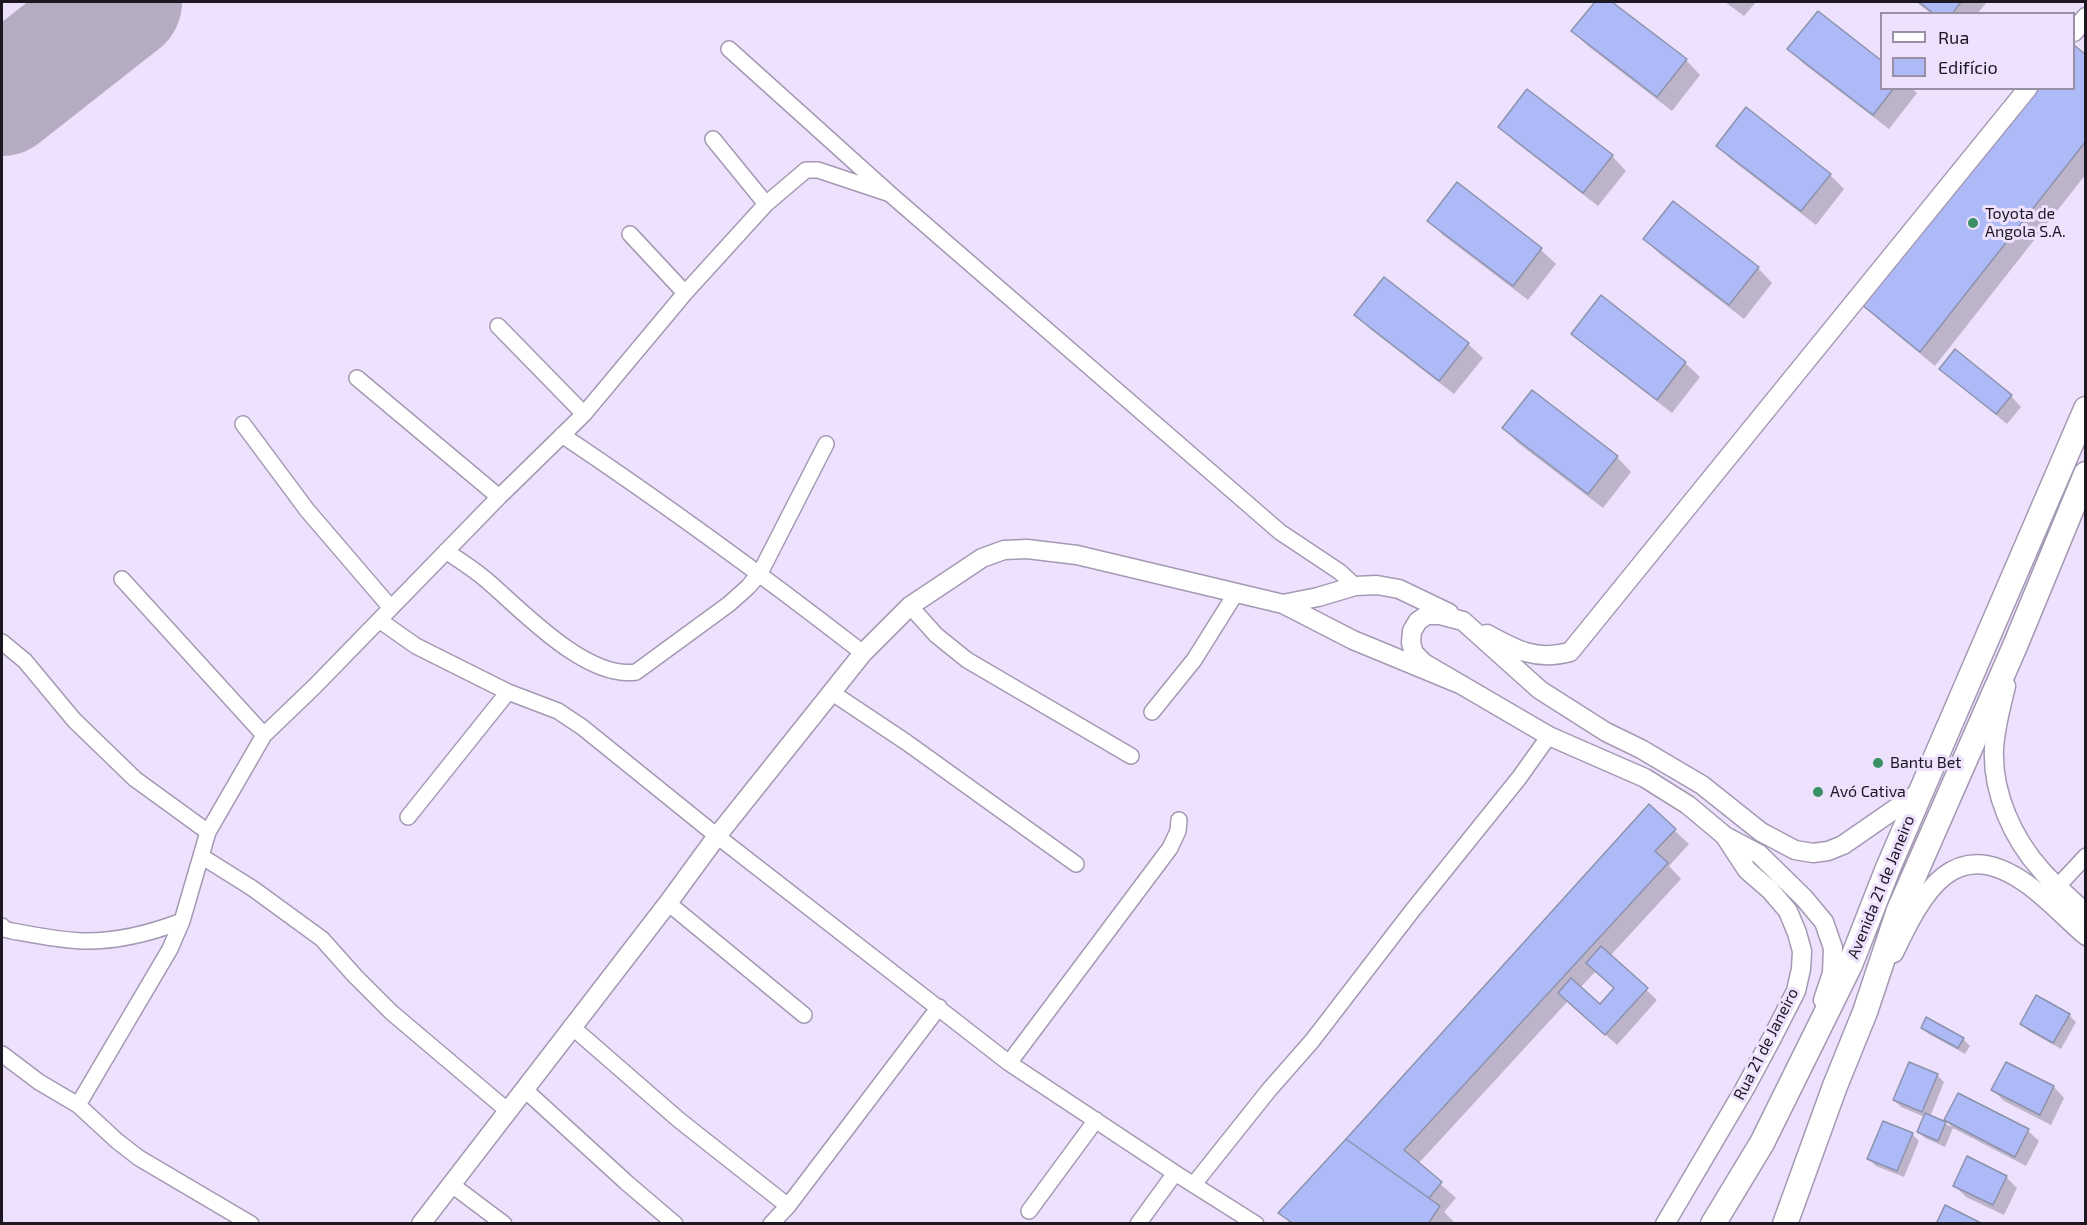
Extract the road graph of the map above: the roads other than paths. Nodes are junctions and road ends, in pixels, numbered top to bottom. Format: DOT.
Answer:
graph roads {
  1 [pos="2085,17"];
  2 [pos="2075,30"];
  3 [pos="729,49"];
  4 [pos="2026,90"];
  5 [pos="713,139"];
  6 [pos="890,194"];
  7 [pos="766,204"];
  8 [pos="630,234"];
  9 [pos="685,293"];
  10 [pos="498,326"];
  11 [pos="357,378"];
  12 [pos="2085,409"];
  13 [pos="584,414"];
  14 [pos="243,424"];
  15 [pos="562,435"];
  16 [pos="826,444"];
  17 [pos="2085,474"];
  18 [pos="499,497"];
  19 [pos="2081,500"];
  20 [pos="446,551"];
  21 [pos="760,573"];
  22 [pos="122,579"];
  23 [pos="1354,586"];
  24 [pos="1236,593"];
  25 [pos="1282,604"];
  26 [pos="910,606"];
  27 [pos="390,608"];
  28 [pos="379,620"];
  29 [pos="1463,621"];
  30 [pos="2,642"];
  31 [pos="2015,646"];
  32 [pos="863,653"];
  33 [pos="1462,686"];
  34 [pos="508,692"];
  35 [pos="831,692"];
  36 [pos="1152,712"];
  37 [pos="264,735"];
  38 [pos="1549,736"];
  39 [pos="1131,756"];
  40 [pos="1921,791"];
  41 [pos="408,817"];
  42 [pos="1179,820"];
  43 [pos="208,832"];
  44 [pos="717,836"];
  45 [pos="1725,836"];
  46 [pos="201,856"];
  47 [pos="2085,856"];
  48 [pos="1076,864"];
  49 [pos="2058,886"];
  50 [pos="668,903"];
  51 [pos="2085,913"];
  52 [pos="182,921"];
  53 [pos="2,926"];
  54 [pos="2085,936"];
  55 [pos="939,1007"];
  56 [pos="1865,1012"];
  57 [pos="804,1015"];
  58 [pos="571,1026"];
  59 [pos="1804,1062"];
  60 [pos="4,1063"];
  61 [pos="1009,1063"];
  62 [pos="524,1089"];
  63 [pos="78,1105"];
  64 [pos="508,1111"];
  65 [pos="1096,1120"];
  66 [pos="1175,1173"];
  67 [pos="1194,1184"];
  68 [pos="452,1185"];
  69 [pos="788,1206"];
  70 [pos="1029,1210"];
  71 [pos="251,1224"];
  72 [pos="422,1224"];
  73 [pos="504,1224"];
  74 [pos="675,1224"];
  75 [pos="771,1224"];
  76 [pos="1138,1224"];
  77 [pos="1256,1224"];
  78 [pos="1665,1224"];
  79 [pos="1713,1224"];
  80 [pos="1785,1224"];
  1 -- 2 [label="street"];
  3 -- 6 [label="street"];
  4 -- 29 [label="street"];
  5 -- 7 [label="street"];
  6 -- 7 [label="street"];
  6 -- 23 [label="street"];
  7 -- 9 [label="street"];
  8 -- 9 [label="street"];
  9 -- 13 [label="street"];
  10 -- 13 [label="street"];
  11 -- 18 [label="street"];
  12 -- 40 [label="main road, Avenida 21 de Janeiro"];
  13 -- 15 [label="street"];
  14 -- 27 [label="street"];
  15 -- 18 [label="street"];
  15 -- 21 [label="street"];
  16 -- 21 [label="street"];
  17 -- 19 [label="main road, Avenida 21 de Janeiro"];
  18 -- 20 [label="street"];
  19 -- 31 [label="main road, Avenida 21 de Janeiro"];
  20 -- 21 [label="street"];
  20 -- 27 [label="street"];
  21 -- 32 [label="street"];
  22 -- 37 [label="street"];
  23 -- 25 [label="street"];
  23 -- 29 [label="street"];
  24 -- 25 [label="street"];
  24 -- 26 [label="street"];
  24 -- 36 [label="street"];
  25 -- 33 [label="street"];
  26 -- 32 [label="street"];
  26 -- 39 [label="street"];
  27 -- 28 [label="street"];
  28 -- 34 [label="street"];
  28 -- 37 [label="street"];
  29 -- 33 [label="street"];
  29 -- 40 [label="street"];
  30 -- 43 [label="street"];
  31 -- 49 [label="street"];
  31 -- 56 [label="main road, Avenida 21 de Janeiro"];
  32 -- 35 [label="street"];
  33 -- 38 [label="street"];
  34 -- 41 [label="street"];
  34 -- 44 [label="street"];
  35 -- 44 [label="street"];
  35 -- 48 [label="street"];
  37 -- 43 [label="street"];
  38 -- 45 [label="street"];
  38 -- 67 [label="street"];
  40 -- 59 [label="main road, Avenida 21 de Janeiro"];
  42 -- 61 [label="street"];
  43 -- 46 [label="street"];
  44 -- 50 [label="street"];
  44 -- 55 [label="street"];
  45 -- 59 [label="street"];
  45 -- 78 [label="street, Rua 21 de Janeiro"];
  46 -- 52 [label="street"];
  46 -- 64 [label="street"];
  47 -- 49 [label="street"];
  49 -- 51 [label="street"];
  50 -- 57 [label="street"];
  50 -- 58 [label="street"];
  52 -- 53 [label="street"];
  52 -- 63 [label="street"];
  54 -- 56 [label="street"];
  55 -- 61 [label="street"];
  55 -- 69 [label="street"];
  56 -- 80 [label="main road, Avenida 21 de Janeiro"];
  58 -- 62 [label="street"];
  58 -- 69 [label="street"];
  59 -- 79 [label="main road, Avenida 21 de Janeiro"];
  60 -- 63 [label="street"];
  61 -- 65 [label="street"];
  62 -- 64 [label="street"];
  62 -- 74 [label="street"];
  63 -- 71 [label="street"];
  64 -- 68 [label="street"];
  65 -- 66 [label="street"];
  65 -- 70 [label="street"];
  66 -- 67 [label="street"];
  66 -- 76 [label="street"];
  67 -- 77 [label="street"];
  68 -- 72 [label="street"];
  68 -- 73 [label="street"];
  69 -- 75 [label="street"];
}
